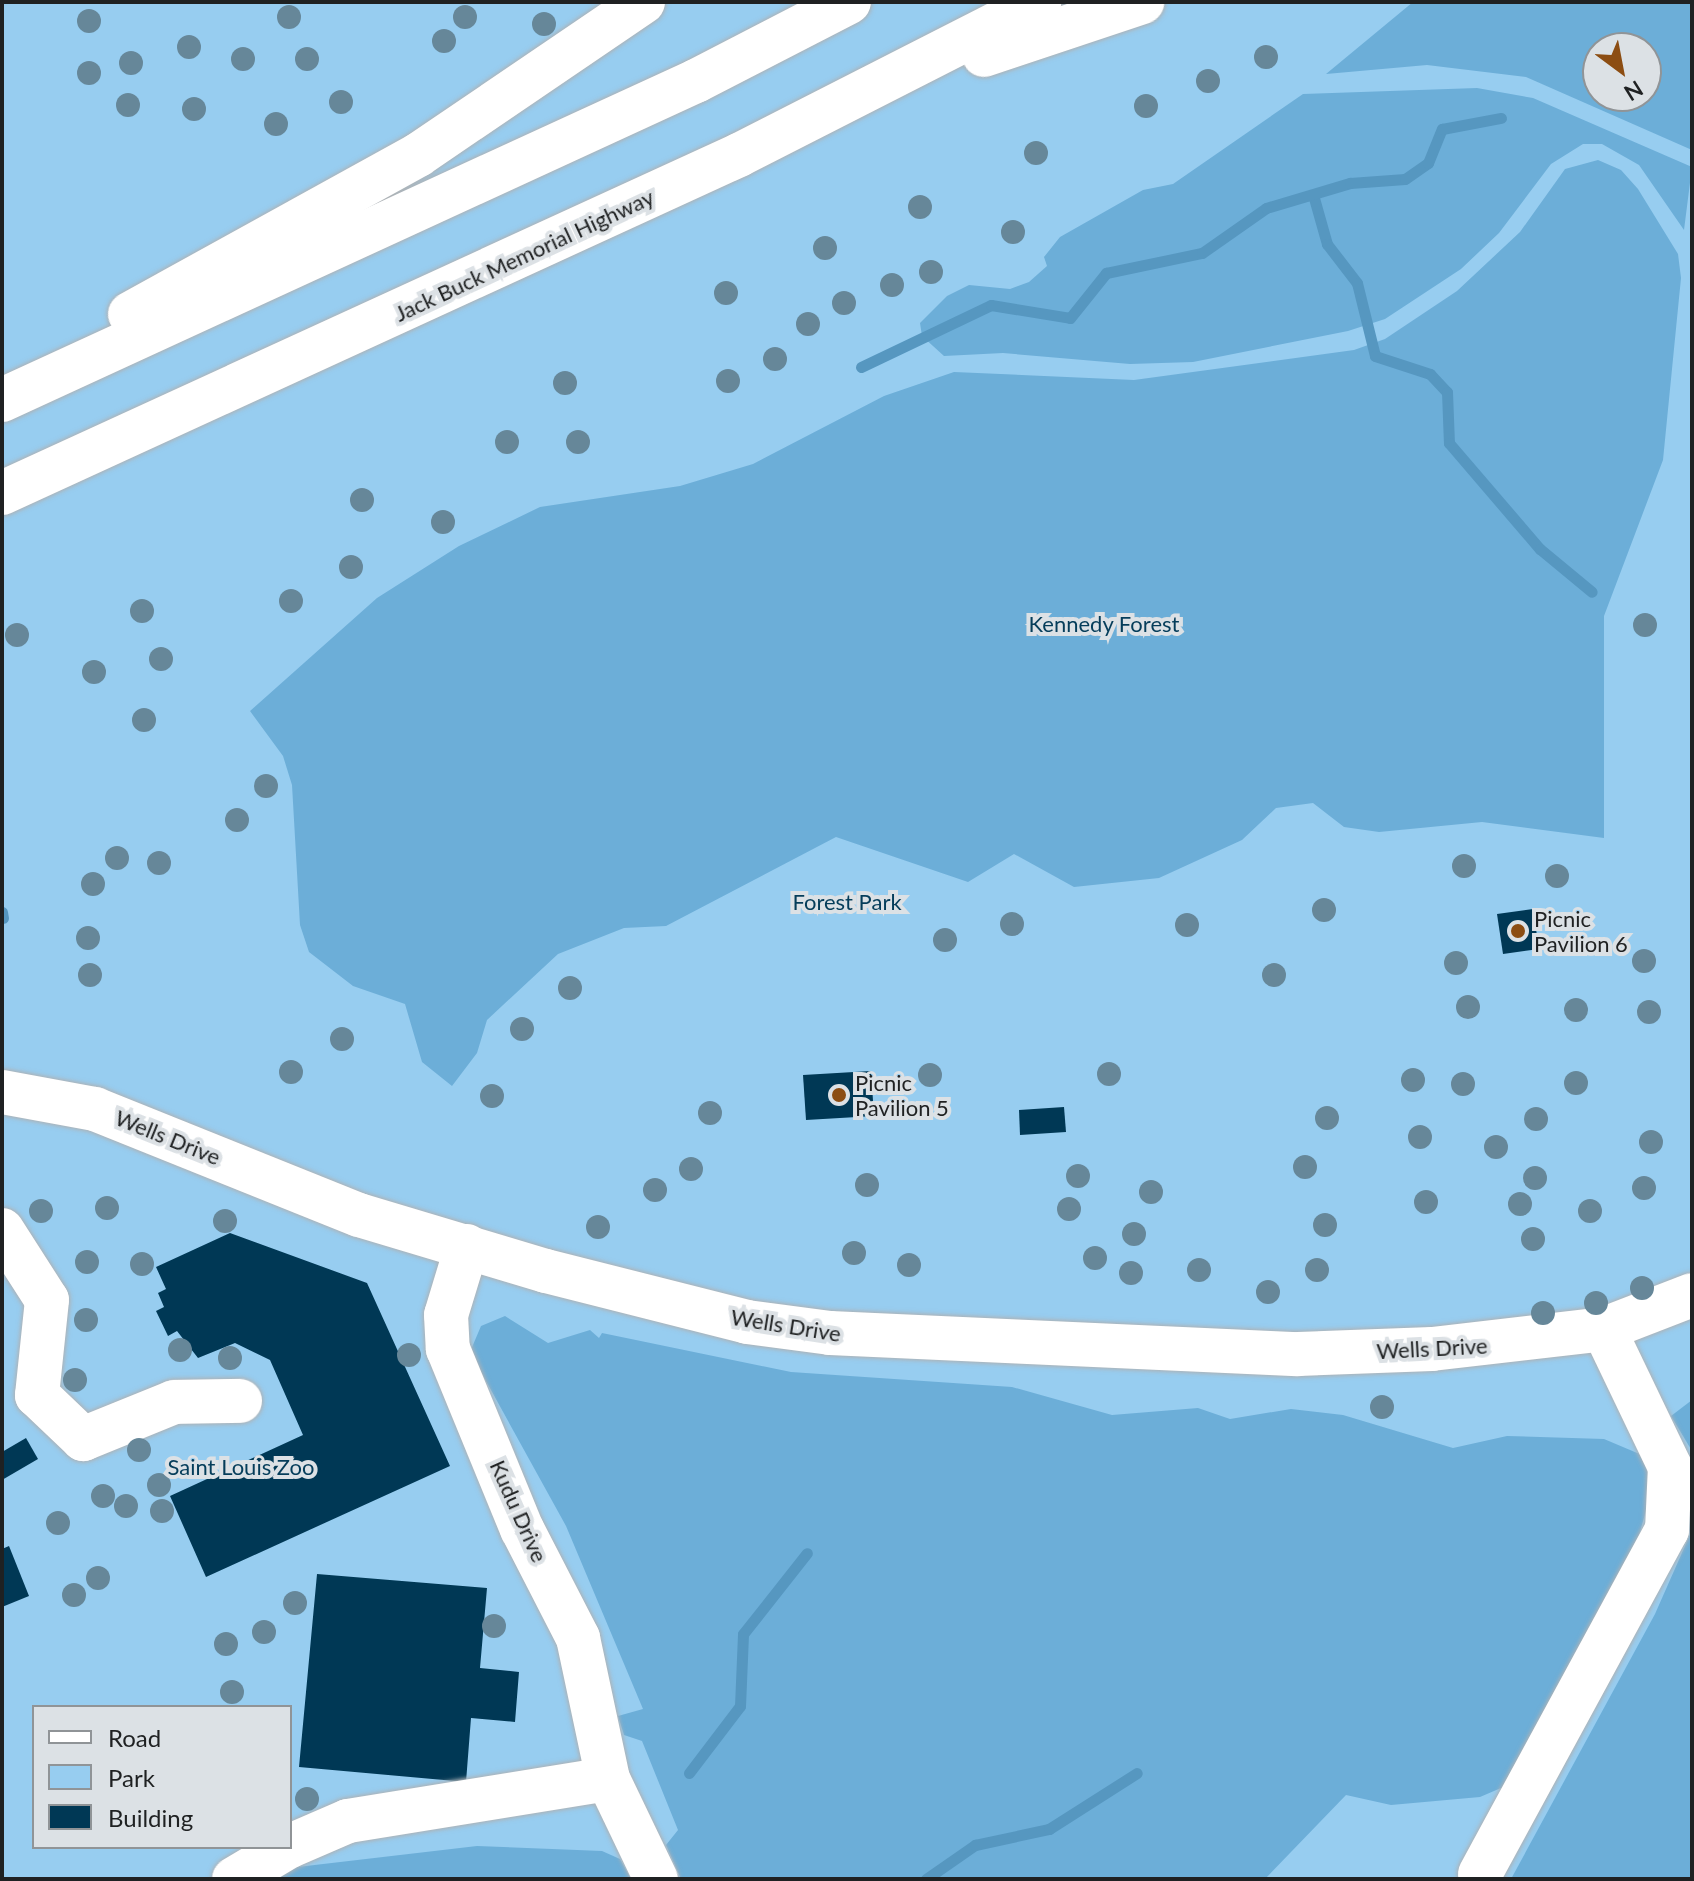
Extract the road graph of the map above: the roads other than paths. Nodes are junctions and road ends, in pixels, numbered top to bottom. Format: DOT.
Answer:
graph roads {
  1 [pos="643,2"];
  2 [pos="849,2"];
  3 [pos="1039,2"];
  4 [pos="1142,2"];
  5 [pos="861,97"];
  6 [pos="2,399"];
  7 [pos="2,493"];
  8 [pos="2,1092"];
  9 [pos="2,1230"];
  10 [pos="467,1246"];
  11 [pos="1692,1295"];
  12 [pos="1604,1329"];
  13 [pos="240,1401"];
  14 [pos="608,1779"];
  15 [pos="292,1846"];
  16 [pos="286,1849"];
  17 [pos="1474,1877"];
  18 [pos="234,1879"];
  19 [pos="656,1879"];
  1 -- 6 [label="main road"];
  2 -- 6 [label="main road"];
  3 -- 5 [label="main road, Jack Buck Memorial Highway"];
  4 -- 5 [label="main road"];
  5 -- 7 [label="main road, Jack Buck Memorial Highway"];
  8 -- 10 [label="main road, Wells Drive"];
  9 -- 13 [label="main road"];
  10 -- 12 [label="main road, Wells Drive"];
  10 -- 14 [label="main road, Kudu Drive"];
  11 -- 12 [label="main road, Wells Drive"];
  12 -- 17 [label="main road"];
  14 -- 15 [label="main road"];
  14 -- 19 [label="main road, Kudu Drive"];
  16 -- 18 [label="main road"];
}
